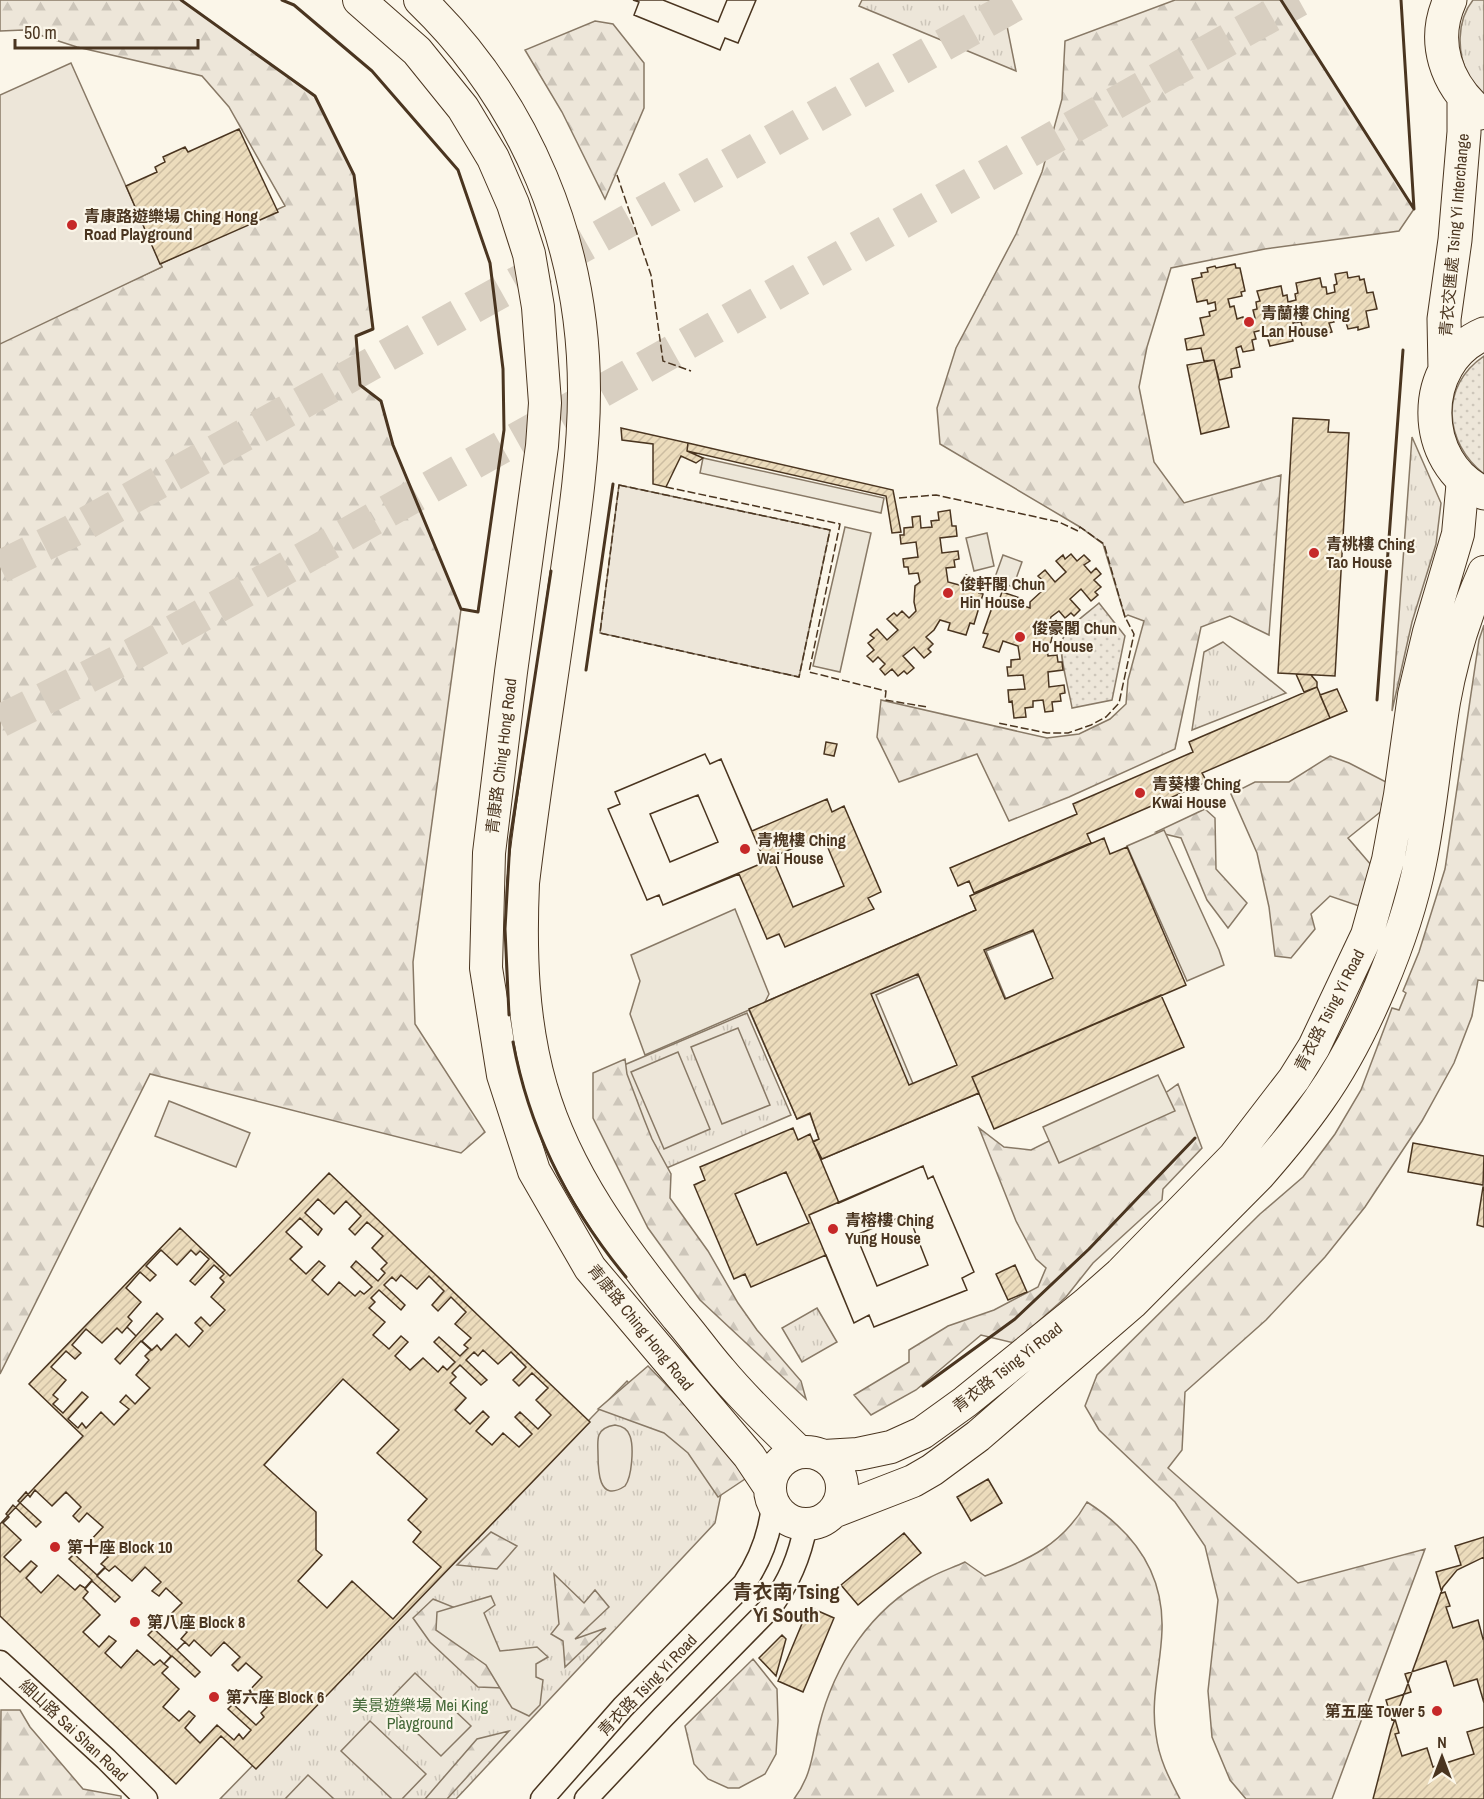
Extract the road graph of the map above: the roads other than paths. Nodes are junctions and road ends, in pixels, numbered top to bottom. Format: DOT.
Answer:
graph roads {
  1 [pos="359,0"];
  2 [pos="420,0"];
  3 [pos="1450,0"];
  4 [pos="1474,108"];
  5 [pos="1484,334"];
  6 [pos="1445,370"];
  7 [pos="1474,486"];
  8 [pos="1484,572"];
  9 [pos="812,1454"];
  10 [pos="771,1496"];
  11 [pos="820,1518"];
  12 [pos="0,1662"];
  13 [pos="146,1799"];
  14 [pos="543,1799"];
  15 [pos="586,1799"];
  1 -- 10 [label="main road, 青康路 Ching Hong Road"];
  2 -- 9 [label="main road, 青康路 Ching Hong Road"];
  3 -- 4 [label="main road, 青衣交匯處 Tsing Yi Interchange"];
  4 -- 6 [label="main road, 青衣交匯處 Tsing Yi Interchange"];
  5 -- 6 [label="main road, 青衣交匯處 Tsing Yi Interchange"];
  6 -- 7 [label="main road, 青衣交匯處 Tsing Yi Interchange"];
  7 -- 9 [label="main road, 青衣路 Tsing Yi Road"];
  8 -- 11 [label="main road, 青衣路 Tsing Yi Road"];
  9 -- 10 [label="main road"];
  9 -- 11 [label="main road"];
  10 -- 11 [label="main road"];
  10 -- 14 [label="street, 青衣路 Tsing Yi Road"];
  11 -- 15 [label="street, 青衣路 Tsing Yi Road"];
  12 -- 13 [label="street, 細山路 Sai Shan Road"];
}
